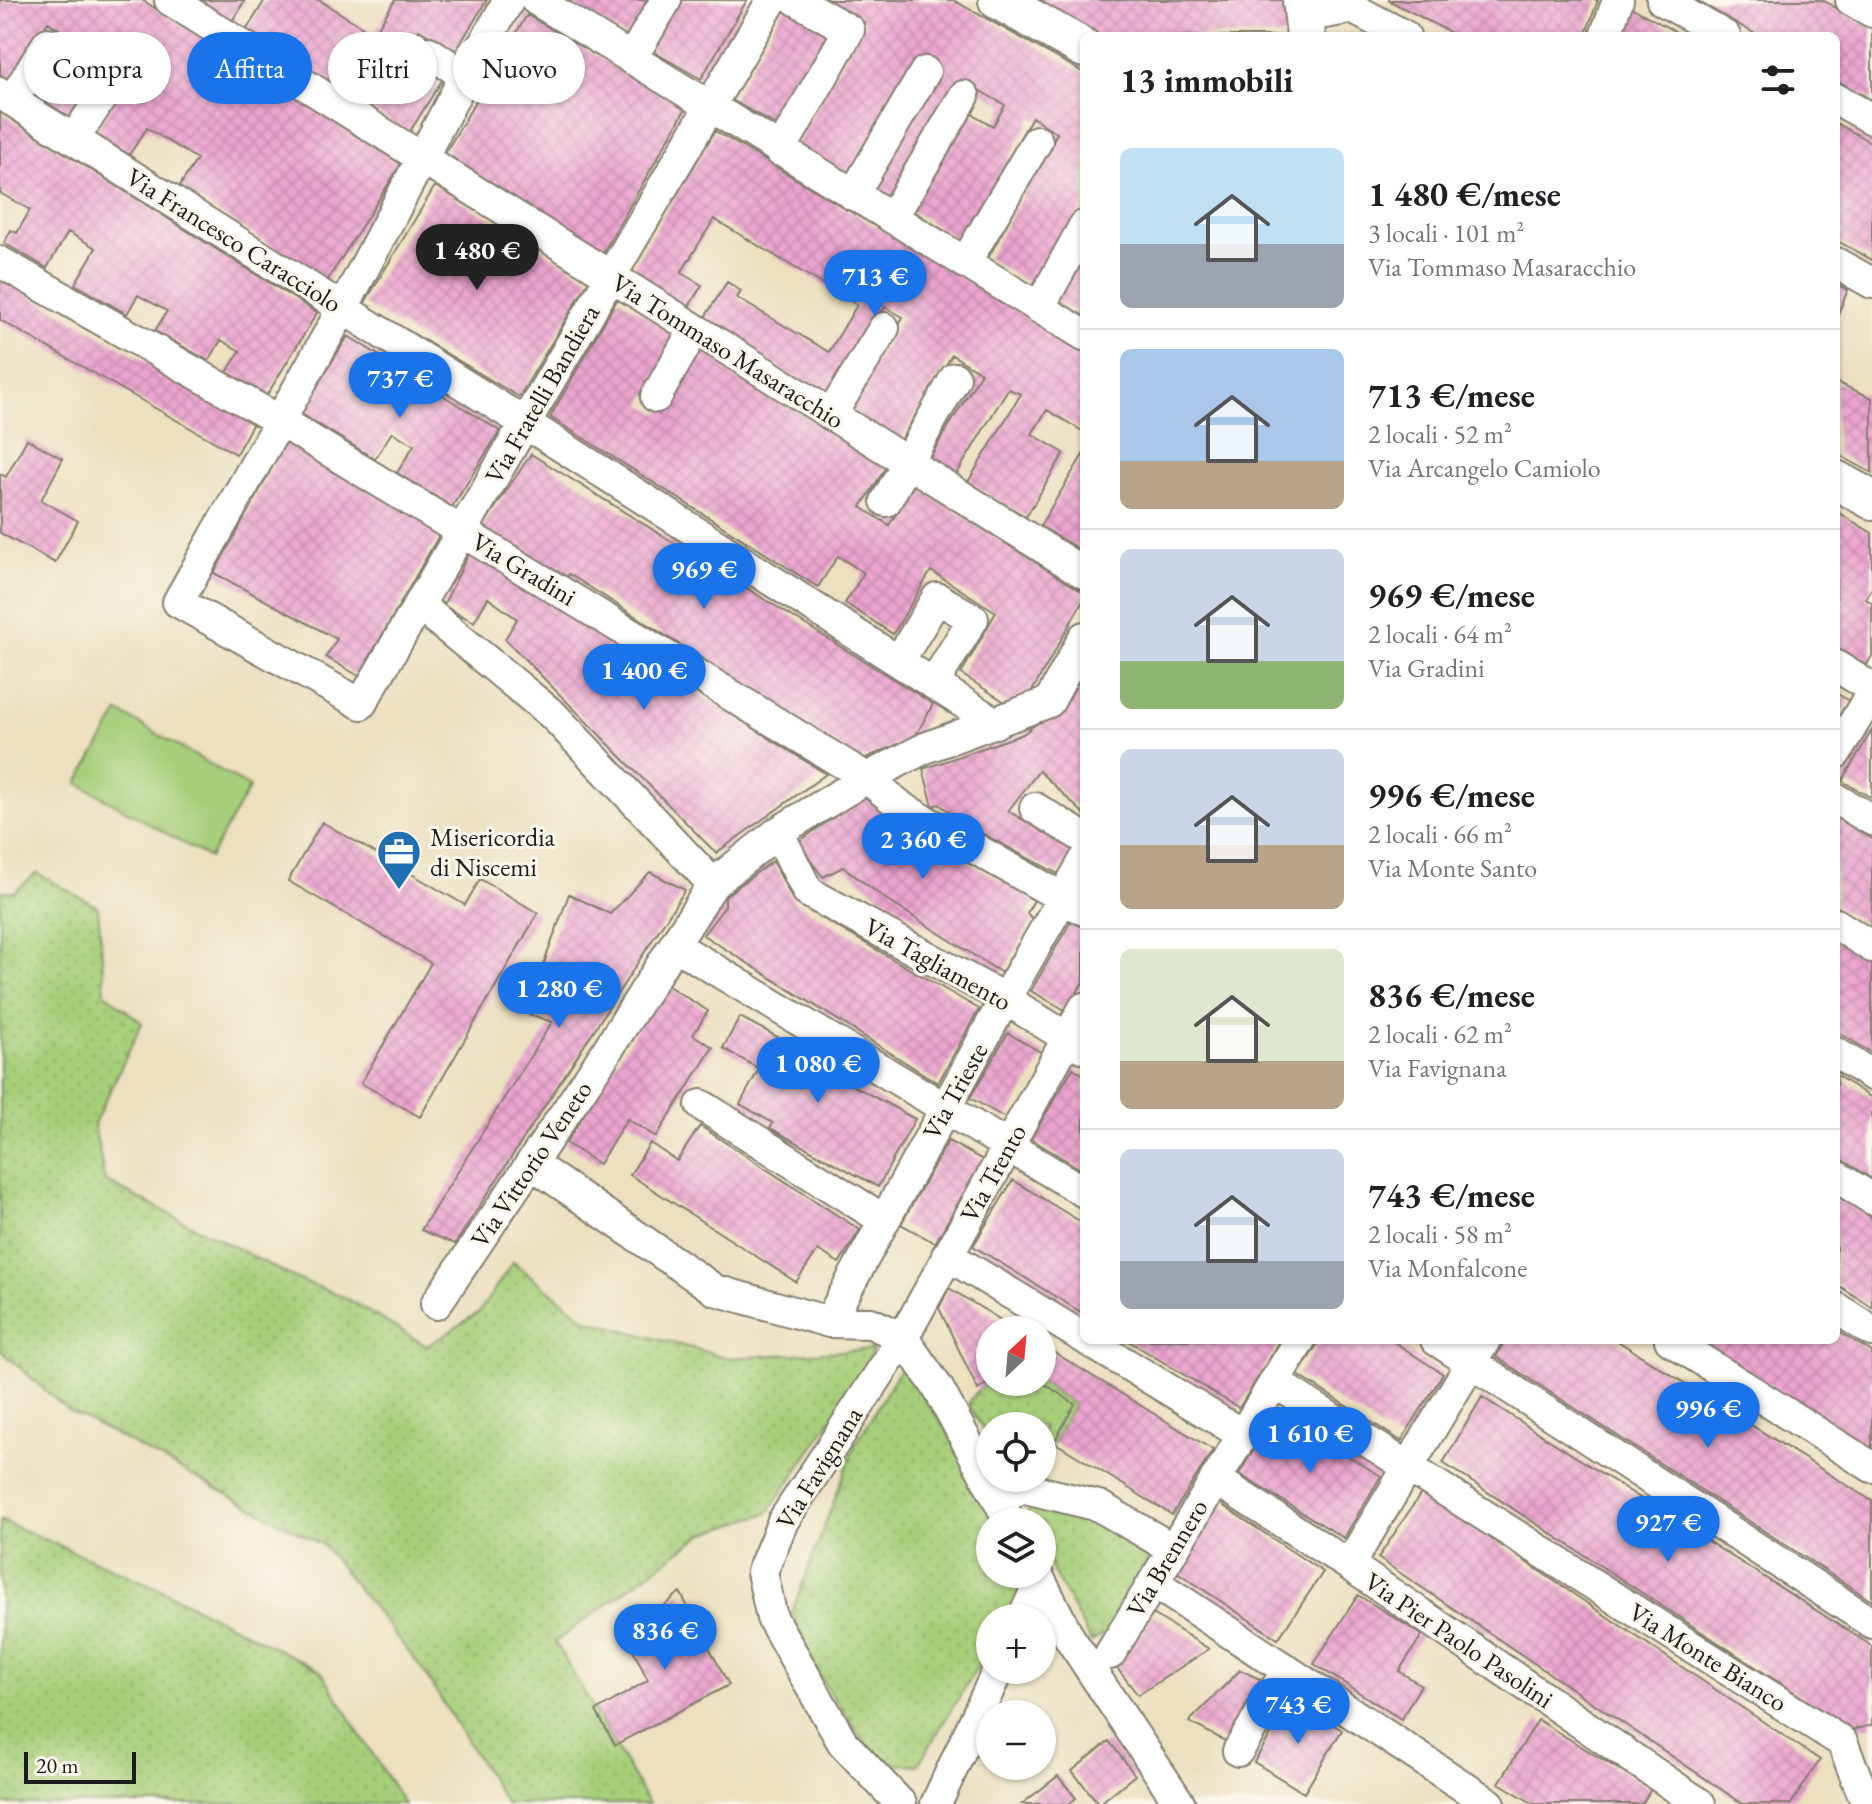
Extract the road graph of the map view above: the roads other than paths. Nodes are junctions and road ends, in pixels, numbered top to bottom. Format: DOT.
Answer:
graph roads {
  1 [pos="170,0"];
  2 [pos="509,0"];
  3 [pos="536,0"];
  4 [pos="666,0"];
  5 [pos="772,0"];
  6 [pos="796,0"];
  7 [pos="998,0"];
  8 [pos="1618,0"];
  9 [pos="1662,0"];
  10 [pos="1851,0"];
  11 [pos="1872,12"];
  12 [pos="1304,18"];
  13 [pos="490,32"];
  14 [pos="1397,32"];
  15 [pos="1606,32"];
  16 [pos="1718,32"];
  17 [pos="1080,46"];
  18 [pos="631,59"];
  19 [pos="925,72"];
  20 [pos="24,74"];
  21 [pos="964,96"];
  22 [pos="6,97"];
  23 [pos="453,99"];
  24 [pos="1840,101"];
  25 [pos="97,104"];
  26 [pos="709,107"];
  27 [pos="1872,119"];
  28 [pos="74,139"];
  29 [pos="1037,141"];
  30 [pos="780,151"];
  31 [pos="422,159"];
  32 [pos="853,195"];
  33 [pos="892,218"];
  34 [pos="1080,233"];
  35 [pos="0,262"];
  36 [pos="965,263"];
  37 [pos="1840,265"];
  38 [pos="610,277"];
  39 [pos="1872,283"];
  40 [pos="343,308"];
  41 [pos="1039,308"];
  42 [pos="884,328"];
  43 [pos="694,330"];
  44 [pos="1080,333"];
  45 [pos="955,378"];
  46 [pos="656,397"];
  47 [pos="831,415"];
  48 [pos="280,421"];
  49 [pos="525,423"];
  50 [pos="907,463"];
  51 [pos="1840,482"];
  52 [pos="1872,500"];
  53 [pos="886,501"];
  54 [pos="462,531"];
  55 [pos="1080,571"];
  56 [pos="419,605"];
  57 [pos="1080,644"];
  58 [pos="899,661"];
  59 [pos="1840,669"];
  60 [pos="934,683"];
  61 [pos="1872,690"];
  62 [pos="995,723"];
  63 [pos="1840,746"];
  64 [pos="867,778"];
  65 [pos="1840,801"];
  66 [pos="1035,808"];
  67 [pos="1872,820"];
  68 [pos="778,832"];
  69 [pos="1080,836"];
  70 [pos="1080,878"];
  71 [pos="713,884"];
  72 [pos="1074,903"];
  73 [pos="1840,927"];
  74 [pos="676,946"];
  75 [pos="1872,947"];
  76 [pos="1005,999"];
  77 [pos="1076,1043"];
  78 [pos="1840,1055"];
  79 [pos="1872,1075"];
  80 [pos="701,1105"];
  81 [pos="946,1109"];
  82 [pos="1008,1146"];
  83 [pos="532,1164"];
  84 [pos="1840,1179"];
  85 [pos="1080,1190"];
  86 [pos="1872,1199"];
  87 [pos="884,1220"];
  88 [pos="947,1255"];
  89 [pos="436,1304"];
  90 [pos="1840,1311"];
  91 [pos="829,1322"];
  92 [pos="1872,1331"];
  93 [pos="1080,1335"];
  94 [pos="903,1338"];
  95 [pos="1094,1344"];
  96 [pos="1298,1344"];
  97 [pos="1451,1344"];
  98 [pos="1676,1344"];
  99 [pos="1478,1351"];
  100 [pos="1274,1382"];
  101 [pos="1243,1435"];
  102 [pos="1408,1467"];
  103 [pos="1872,1467"];
  104 [pos="1215,1479"];
  105 [pos="1003,1508"];
  106 [pos="1008,1508"];
  107 [pos="1173,1549"];
  108 [pos="1349,1565"];
  109 [pos="1153,1582"];
  110 [pos="1043,1588"];
  111 [pos="1872,1623"];
  112 [pos="1110,1654"];
  113 [pos="1287,1670"];
  114 [pos="992,1684"];
  115 [pos="1238,1751"];
  116 [pos="901,1804"];
  117 [pos="936,1804"];
  118 [pos="1180,1804"];
  119 [pos="1490,1804"];
  120 [pos="1700,1804"];
  121 [pos="1867,1804"];
  1 -- 31 [label="street, Via Tommaso Masaracchio"];
  2 -- 13 [label="street"];
  3 -- 18 [label="street"];
  4 -- 18 [label="street"];
  5 -- 26 [label="street, Via Fratelli Bandiera"];
  6 -- 30 [label="street"];
  7 -- 17 [label="street"];
  8 -- 15 [label="street"];
  9 -- 16 [label="street"];
  10 -- 11 [label="street"];
  12 -- 14 [label="street"];
  18 -- 26 [label="street"];
  19 -- 32 [label="street"];
  20 -- 22 [label="street"];
  21 -- 33 [label="street"];
  22 -- 28 [label="street, Via Francesco Caracciolo"];
  23 -- 31 [label="street"];
  24 -- 27 [label="street"];
  25 -- 28 [label="street"];
  26 -- 30 [label="street"];
  26 -- 38 [label="street, Via Fratelli Bandiera"];
  28 -- 40 [label="street, Via Francesco Caracciolo"];
  29 -- 36 [label="street"];
  30 -- 32 [label="street"];
  31 -- 38 [label="street, Via Tommaso Masaracchio"];
  31 -- 40 [label="street"];
  32 -- 33 [label="street"];
  33 -- 36 [label="street"];
  34 -- 41 [label="street"];
  35 -- 48 [label="street, Via Gradini"];
  36 -- 41 [label="street"];
  37 -- 39 [label="street"];
  38 -- 43 [label="street, Via Tommaso Masaracchio"];
  38 -- 49 [label="street, Via Fratelli Bandiera"];
  40 -- 48 [label="street"];
  40 -- 49 [label="street, Via Francesco Caracciolo"];
  41 -- 44 [label="street"];
  42 -- 47 [label="street"];
  43 -- 46 [label="street"];
  43 -- 47 [label="street, Via Tommaso Masaracchio"];
  45 -- 50 [label="street"];
  47 -- 50 [label="street, Via Tommaso Masaracchio"];
  48 -- 54 [label="street, Via Gradini"];
  48 -- 56 [label="street, Via Fratelli Bandiera"];
  49 -- 54 [label="street, Via Fratelli Bandiera"];
  49 -- 58 [label="street, Via Francesco Caracciolo"];
  50 -- 53 [label="street"];
  50 -- 55 [label="street, Via Tommaso Masaracchio"];
  51 -- 52 [label="street"];
  54 -- 56 [label="street, Via Fratelli Bandiera"];
  54 -- 64 [label="street, Via Gradini"];
  56 -- 71 [label="street"];
  57 -- 62 [label="street, Via Vittorio Veneto"];
  58 -- 60 [label="street, Via Francesco Caracciolo"];
  58 -- 60 [label="street"];
  59 -- 61 [label="street"];
  60 -- 62 [label="street, Via Francesco Caracciolo"];
  61 -- 63 [label="street"];
  62 -- 64 [label="street, Via Vittorio Veneto"];
  64 -- 68 [label="street, Via Vittorio Veneto"];
  64 -- 72 [label="street, Via Gradini"];
  65 -- 67 [label="street"];
  66 -- 69 [label="street"];
  68 -- 71 [label="street, Via Vittorio Veneto"];
  68 -- 76 [label="street, Via Tagliamento"];
  70 -- 72 [label="street, Via Trieste"];
  71 -- 74 [label="street, Via Vittorio Veneto"];
  72 -- 76 [label="street, Via Trieste"];
  73 -- 75 [label="street"];
  74 -- 81 [label="street"];
  74 -- 83 [label="street, Via Vittorio Veneto"];
  76 -- 77 [label="street, Via Tagliamento"];
  76 -- 81 [label="street, Via Trieste"];
  77 -- 82 [label="street, Via Trento"];
  78 -- 79 [label="street"];
  80 -- 87 [label="street"];
  81 -- 82 [label="street"];
  81 -- 87 [label="street, Via Trieste"];
  82 -- 85 [label="street"];
  82 -- 88 [label="street, Via Trento"];
  83 -- 89 [label="street, Via Vittorio Veneto"];
  83 -- 91 [label="street"];
  84 -- 86 [label="street"];
  87 -- 91 [label="street, Via Trieste"];
  88 -- 93 [label="street"];
  88 -- 94 [label="street, Via Trento"];
  90 -- 92 [label="street"];
  91 -- 94 [label="street"];
  94 -- 105 [label="street"];
  94 -- 116 [label="street, Via Favignana"];
  95 -- 101 [label="street"];
  96 -- 100 [label="street, Via Brennero"];
  97 -- 99 [label="street"];
  98 -- 103 [label="street"];
  99 -- 102 [label="street"];
  99 -- 111 [label="street"];
  100 -- 101 [label="street, Via Brennero"];
  100 -- 102 [label="street, Via Monte Bianco"];
  101 -- 104 [label="street, Via Brennero"];
  102 -- 108 [label="street"];
  102 -- 121 [label="street, Via Monte Bianco"];
  104 -- 107 [label="street, Via Brennero"];
  104 -- 108 [label="street, Via Pier Paolo Pasolini"];
  106 -- 107 [label="street"];
  107 -- 109 [label="street, Via Brennero"];
  108 -- 120 [label="street, Via Pier Paolo Pasolini"];
  109 -- 112 [label="street, Via Brennero"];
  109 -- 113 [label="street"];
  110 -- 118 [label="street"];
  113 -- 115 [label="street"];
  113 -- 119 [label="street"];
  114 -- 117 [label="street"];
}
